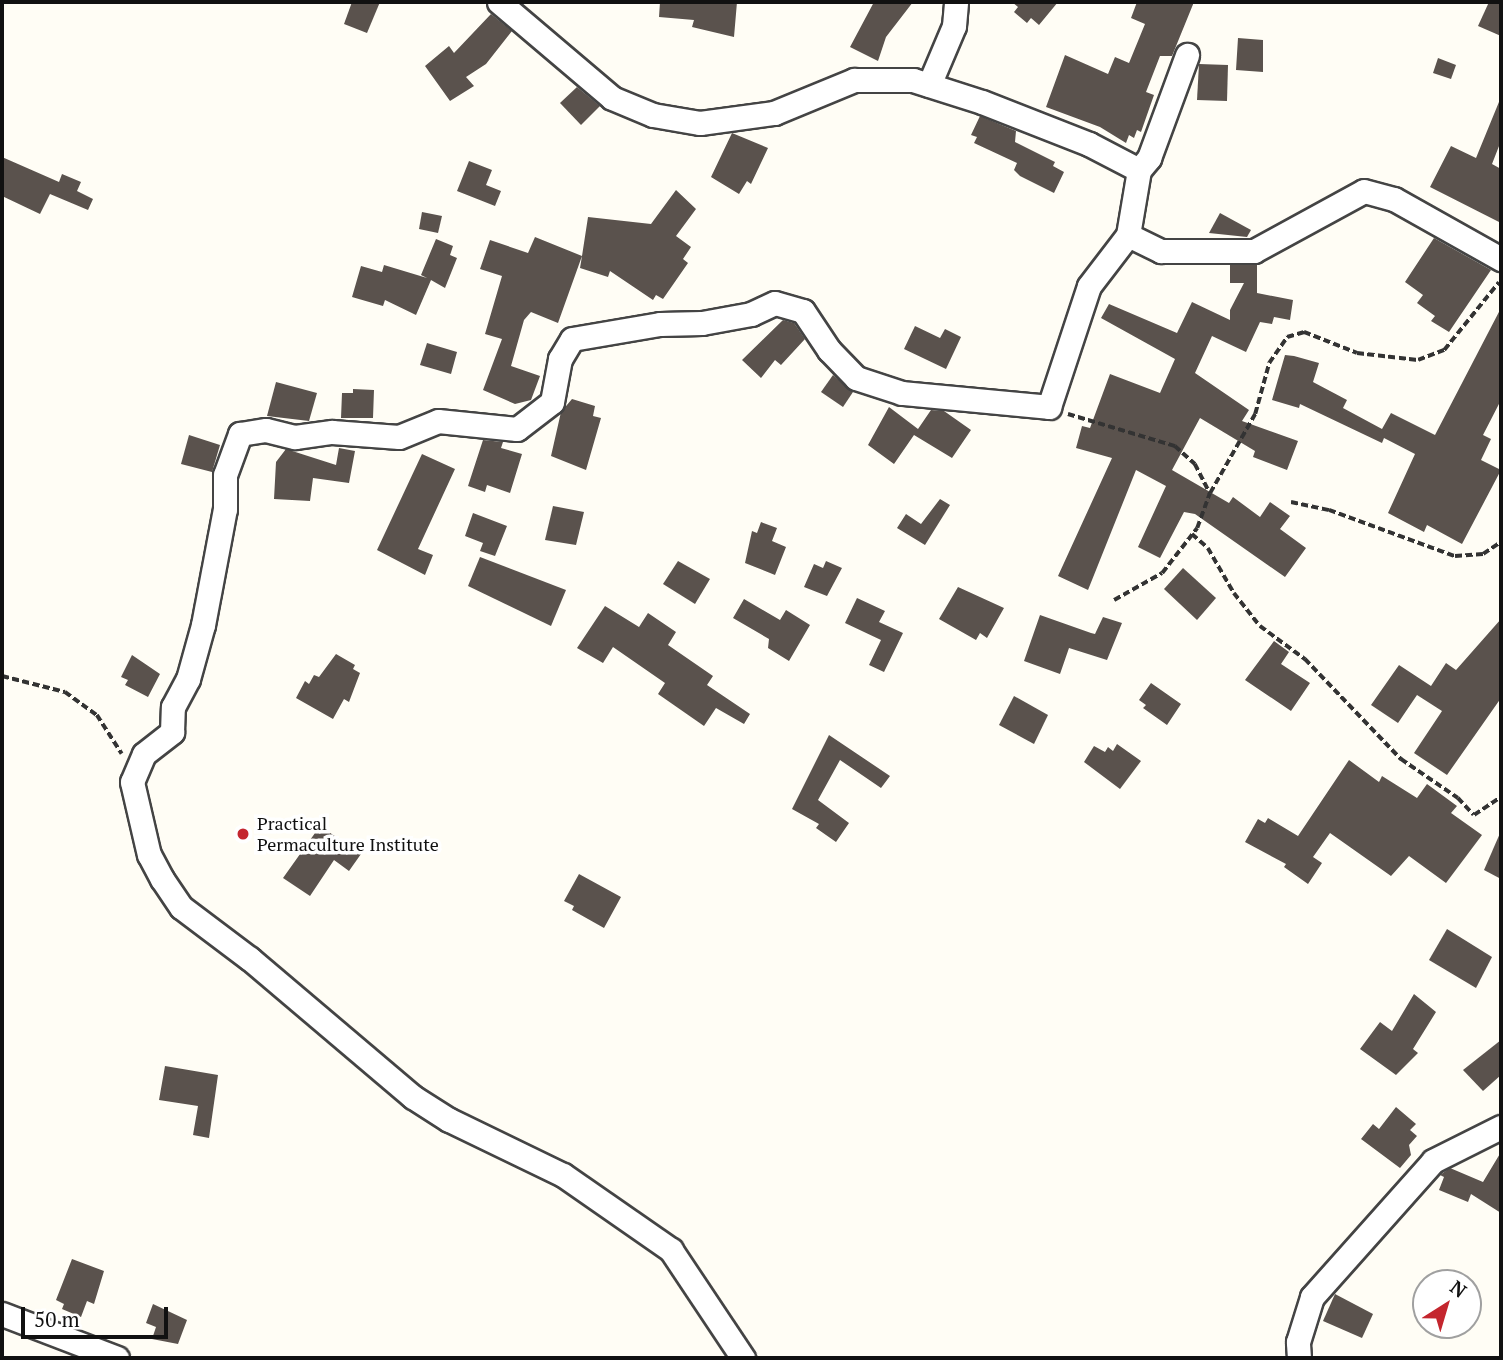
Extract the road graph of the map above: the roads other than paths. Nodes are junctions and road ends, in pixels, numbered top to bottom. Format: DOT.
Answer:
graph roads {
  1 [pos="499,2"];
  2 [pos="956,2"];
  3 [pos="1187,55"];
  4 [pos="929,85"];
  5 [pos="1139,170"];
  6 [pos="1128,235"];
  7 [pos="1501,259"];
  8 [pos="1501,1127"];
  9 [pos="2,1314"];
  10 [pos="117,1358"];
  11 [pos="743,1358"];
  12 [pos="1298,1358"];
  1 -- 4 [label="street"];
  2 -- 4 [label="street"];
  3 -- 5 [label="street"];
  4 -- 5 [label="street"];
  5 -- 6 [label="street"];
  6 -- 7 [label="street"];
  6 -- 11 [label="street"];
  8 -- 12 [label="street"];
  9 -- 10 [label="street"];
}
